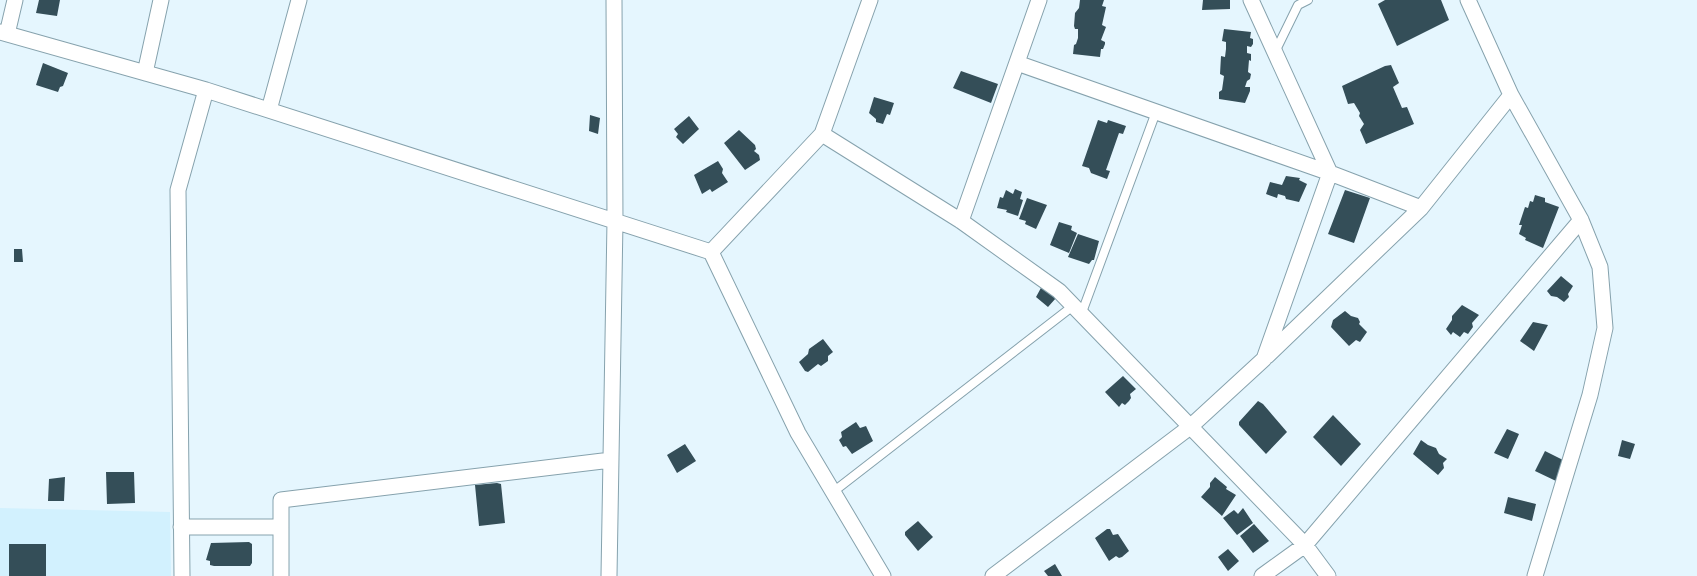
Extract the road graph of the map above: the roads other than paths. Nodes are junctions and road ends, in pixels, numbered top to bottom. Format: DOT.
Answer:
graph roads {
  1 [pos="15,0"];
  2 [pos="161,0"];
  3 [pos="299,0"];
  4 [pos="614,0"];
  5 [pos="870,0"];
  6 [pos="1039,0"];
  7 [pos="1251,0"];
  8 [pos="1308,0"];
  9 [pos="1468,0"];
  10 [pos="4,33"];
  11 [pos="1275,52"];
  12 [pos="1017,63"];
  13 [pos="145,72"];
  14 [pos="206,90"];
  15 [pos="1511,95"];
  16 [pos="269,110"];
  17 [pos="1156,112"];
  18 [pos="822,134"];
  19 [pos="1330,174"];
  20 [pos="1421,208"];
  21 [pos="1581,220"];
  22 [pos="615,221"];
  23 [pos="961,221"];
  24 [pos="711,252"];
  25 [pos="1077,310"];
  26 [pos="1264,358"];
  27 [pos="1190,427"];
  28 [pos="611,460"];
  29 [pos="833,492"];
  30 [pos="181,527"];
  31 [pos="281,527"];
  32 [pos="1305,545"];
  33 [pos="182,576"];
  34 [pos="281,576"];
  35 [pos="609,576"];
  36 [pos="883,576"];
  37 [pos="993,576"];
  38 [pos="1262,576"];
  39 [pos="1328,576"];
  40 [pos="1535,576"];
  1 -- 10 [label="street"];
  2 -- 13 [label="street"];
  3 -- 16 [label="street"];
  4 -- 22 [label="street"];
  5 -- 18 [label="street"];
  6 -- 12 [label="street"];
  7 -- 11 [label="street"];
  8 -- 11 [label="lane"];
  9 -- 15 [label="street"];
  10 -- 13 [label="street"];
  11 -- 19 [label="street"];
  12 -- 17 [label="street"];
  12 -- 23 [label="street"];
  13 -- 14 [label="street"];
  14 -- 16 [label="street"];
  14 -- 30 [label="street"];
  15 -- 20 [label="street"];
  15 -- 21 [label="street"];
  16 -- 22 [label="street"];
  17 -- 19 [label="street"];
  17 -- 25 [label="lane"];
  18 -- 23 [label="street"];
  18 -- 24 [label="street"];
  19 -- 20 [label="street"];
  19 -- 26 [label="street"];
  20 -- 26 [label="street"];
  21 -- 32 [label="street"];
  21 -- 40 [label="street"];
  22 -- 24 [label="street"];
  22 -- 28 [label="street"];
  23 -- 25 [label="street"];
  24 -- 29 [label="street"];
  25 -- 27 [label="street"];
  25 -- 29 [label="lane"];
  26 -- 27 [label="street"];
  27 -- 32 [label="street"];
  27 -- 37 [label="street"];
  28 -- 31 [label="street"];
  28 -- 35 [label="street"];
  29 -- 36 [label="street"];
  30 -- 31 [label="street"];
  30 -- 33 [label="street"];
  31 -- 34 [label="street"];
  32 -- 38 [label="street"];
  32 -- 39 [label="street"];
}
